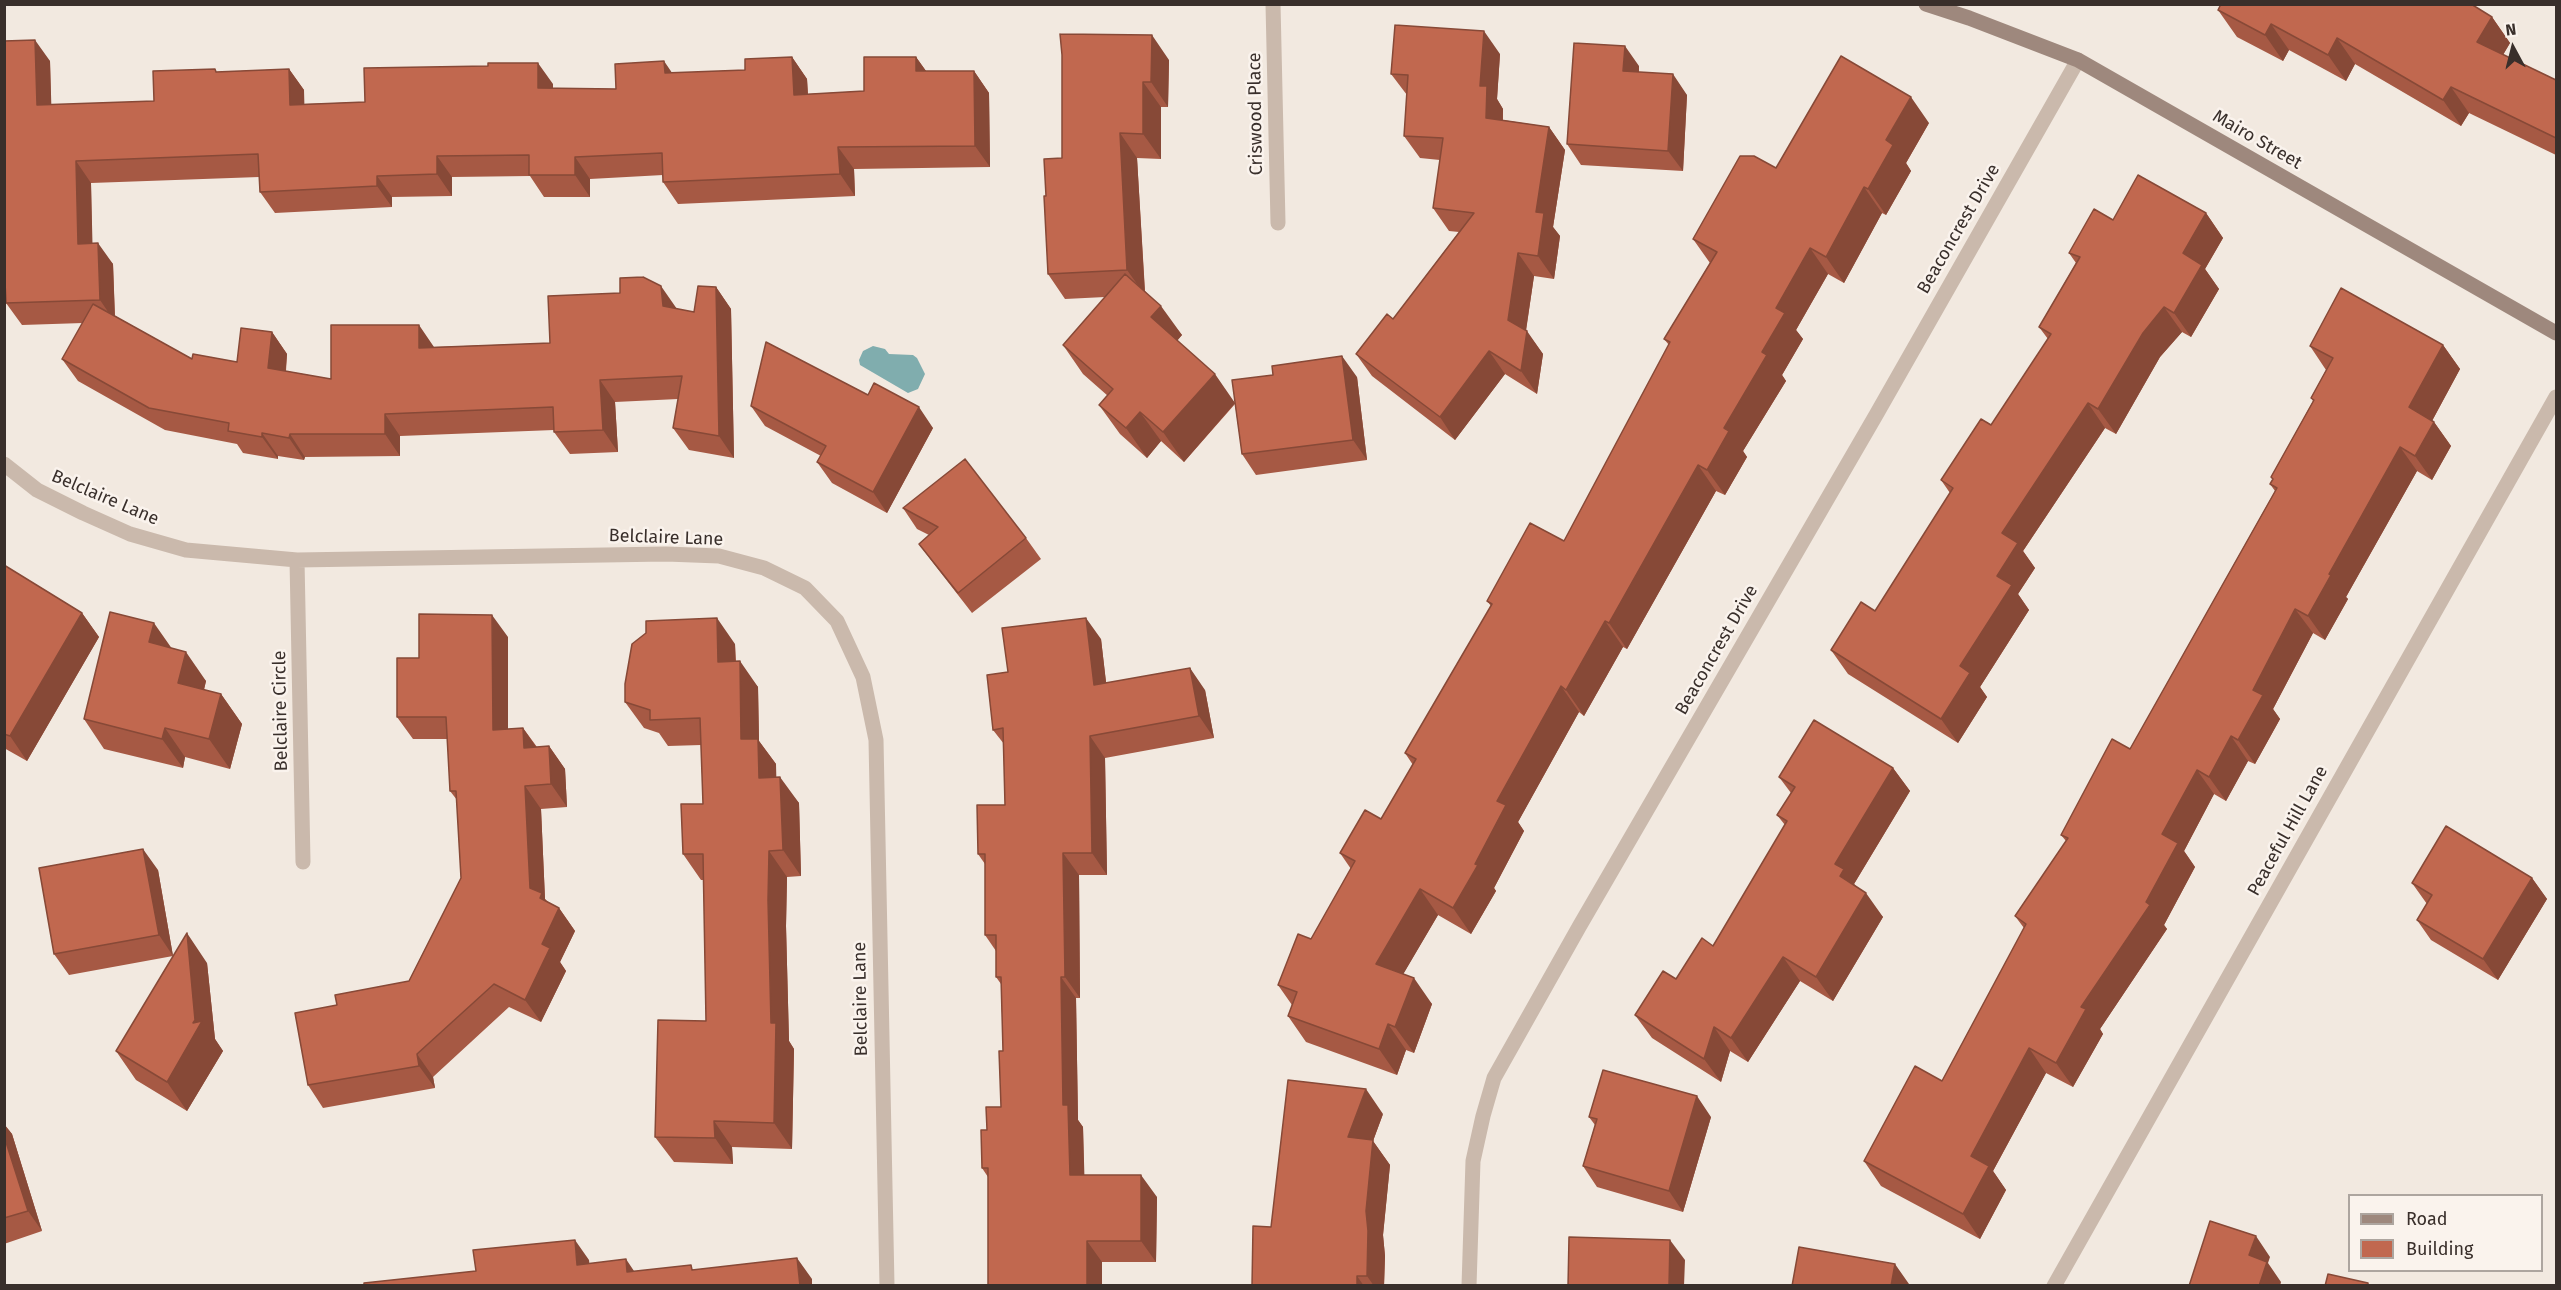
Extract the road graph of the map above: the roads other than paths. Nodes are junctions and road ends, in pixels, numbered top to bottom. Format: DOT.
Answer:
graph roads {
  1 [pos="1273,4"];
  2 [pos="1926,4"];
  3 [pos="2078,60"];
  4 [pos="1278,223"];
  5 [pos="2556,333"];
  6 [pos="2556,396"];
  7 [pos="4,464"];
  8 [pos="297,560"];
  9 [pos="303,862"];
  10 [pos="886,1286"];
  11 [pos="1469,1286"];
  12 [pos="2054,1286"];
  1 -- 4 [label="street, Criswood Place"];
  2 -- 3 [label="street, Mairo Street"];
  3 -- 5 [label="street, Mairo Street"];
  3 -- 11 [label="street, Beaconcrest Drive"];
  6 -- 12 [label="street, Peaceful Hill Lane"];
  7 -- 8 [label="street, Belclaire Lane"];
  8 -- 9 [label="street, Belclaire Circle"];
  8 -- 10 [label="street, Belclaire Lane"];
}
